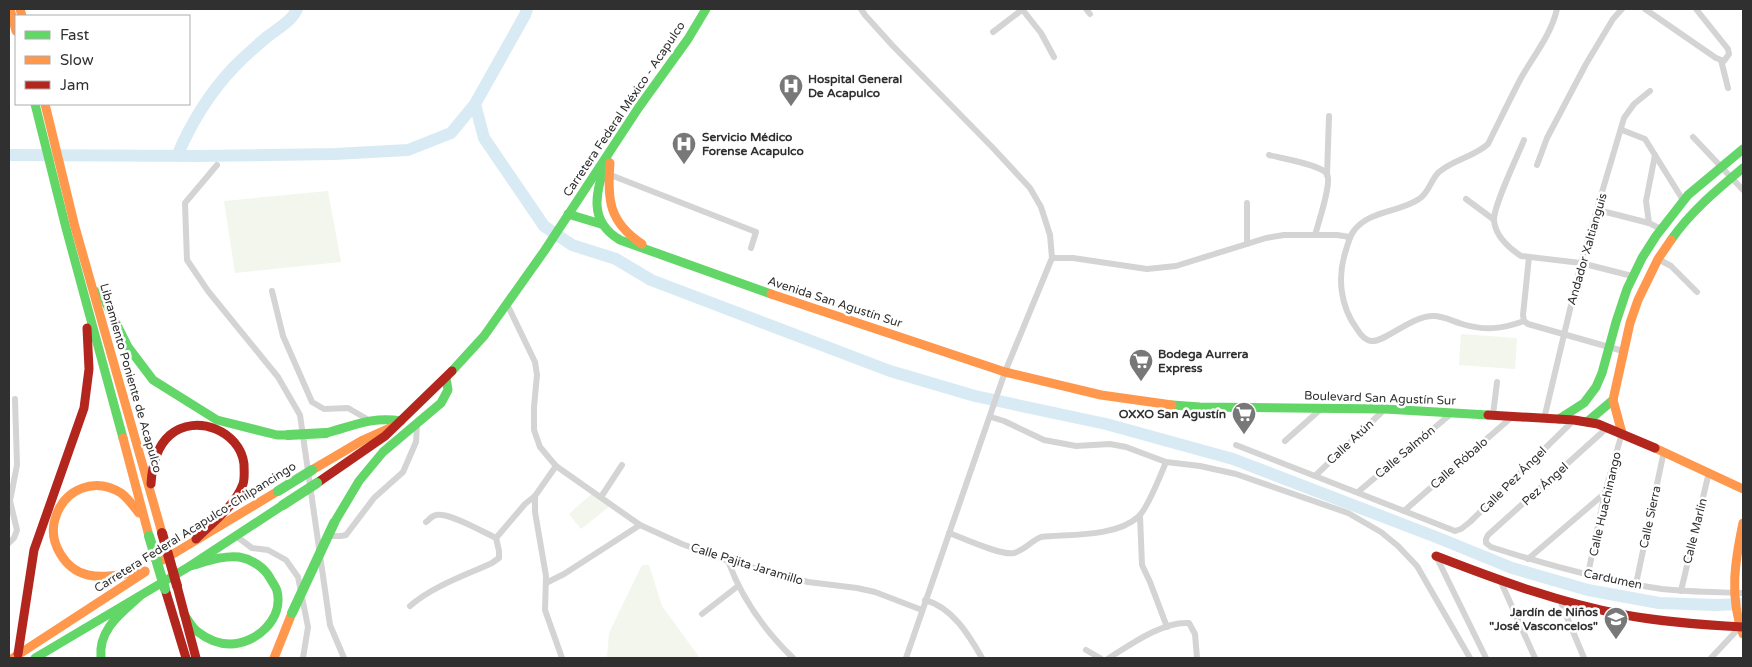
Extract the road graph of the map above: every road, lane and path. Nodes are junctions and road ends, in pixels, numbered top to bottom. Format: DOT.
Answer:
graph roads {
  1 [pos="10,9"];
  2 [pos="706,9"];
  3 [pos="861,9"];
  4 [pos="1022,9"];
  5 [pos="1557,9"];
  6 [pos="1622,9"];
  7 [pos="1645,9"];
  8 [pos="1696,9"];
  9 [pos="15,27"];
  10 [pos="993,32"];
  11 [pos="1054,57"];
  12 [pos="1721,60"];
  13 [pos="1728,88"];
  14 [pos="1650,91"];
  15 [pos="35,105"];
  16 [pos="45,105"];
  17 [pos="1330,116"];
  18 [pos="1622,130"];
  19 [pos="1693,137"];
  20 [pos="1524,140"];
  21 [pos="610,150"];
  22 [pos="1743,150"];
  23 [pos="1269,155"];
  24 [pos="1656,155"];
  25 [pos="218,165"];
  26 [pos="1536,165"];
  27 [pos="1721,168"];
  28 [pos="1743,168"];
  29 [pos="608,174"];
  30 [pos="1327,175"];
  31 [pos="1732,177"];
  32 [pos="1743,190"];
  33 [pos="1466,199"];
  34 [pos="1683,200"];
  35 [pos="1248,204"];
  36 [pos="1598,210"];
  37 [pos="566,218"];
  38 [pos="1493,218"];
  39 [pos="1649,223"];
  40 [pos="601,224"];
  41 [pos="70,228"];
  42 [pos="1661,229"];
  43 [pos="1315,235"];
  44 [pos="1350,238"];
  45 [pos="1247,244"];
  46 [pos="751,248"];
  47 [pos="658,253"];
  48 [pos="1529,257"];
  49 [pos="84,258"];
  50 [pos="1052,258"];
  51 [pos="1658,259"];
  52 [pos="1581,263"];
  53 [pos="1632,276"];
  54 [pos="81,286"];
  55 [pos="272,291"];
  56 [pos="1697,292"];
  57 [pos="508,304"];
  58 [pos="1524,320"];
  59 [pos="1564,334"];
  60 [pos="1609,346"];
  61 [pos="1623,350"];
  62 [pos="1005,372"];
  63 [pos="446,378"];
  64 [pos="1497,382"];
  65 [pos="15,398"];
  66 [pos="1613,400"];
  67 [pos="1322,408"];
  68 [pos="1385,409"];
  69 [pos="1452,413"];
  70 [pos="992,414"];
  71 [pos="1493,415"];
  72 [pos="1513,416"];
  73 [pos="1544,418"];
  74 [pos="367,419"];
  75 [pos="1558,420"];
  76 [pos="1574,420"];
  77 [pos="1587,422"];
  78 [pos="398,423"];
  79 [pos="418,423"];
  80 [pos="1608,427"];
  81 [pos="1622,433"];
  82 [pos="1286,442"];
  83 [pos="1236,445"];
  84 [pos="1664,451"];
  85 [pos="1166,462"];
  86 [pos="622,465"];
  87 [pos="556,466"];
  88 [pos="1709,472"];
  89 [pos="1316,475"];
  90 [pos="1743,489"];
  91 [pos="1358,492"];
  92 [pos="1605,492"];
  93 [pos="151,496"];
  94 [pos="535,496"];
  95 [pos="601,497"];
  96 [pos="9,501"];
  97 [pos="1404,511"];
  98 [pos="1140,516"];
  99 [pos="426,522"];
  100 [pos="145,523"];
  101 [pos="1743,523"];
  102 [pos="640,525"];
  103 [pos="949,533"];
  104 [pos="318,535"];
  105 [pos="236,536"];
  106 [pos="496,538"];
  107 [pos="196,539"];
  108 [pos="9,543"];
  109 [pos="1486,543"];
  110 [pos="1436,556"];
  111 [pos="1528,559"];
  112 [pos="728,561"];
  113 [pos="190,566"];
  114 [pos="145,571"];
  115 [pos="1588,574"];
  116 [pos="1500,580"];
  117 [pos="546,583"];
  118 [pos="1636,584"];
  119 [pos="738,586"];
  120 [pos="1680,591"];
  121 [pos="1737,595"];
  122 [pos="139,597"];
  123 [pos="1559,598"];
  124 [pos="925,600"];
  125 [pos="410,606"];
  126 [pos="922,610"];
  127 [pos="184,614"];
  128 [pos="702,614"];
  129 [pos="1741,626"];
  130 [pos="1167,627"];
  131 [pos="182,645"];
  132 [pos="1086,650"];
  133 [pos="12,657"];
  134 [pos="35,658"];
  135 [pos="101,658"];
  136 [pos="180,658"];
  137 [pos="186,658"];
  138 [pos="196,658"];
  139 [pos="274,658"];
  140 [pos="303,658"];
  141 [pos="344,658"];
  142 [pos="562,658"];
  143 [pos="793,658"];
  144 [pos="906,658"];
  145 [pos="982,658"];
  146 [pos="1100,658"];
  147 [pos="1109,658"];
  148 [pos="1197,658"];
  149 [pos="1470,658"];
  150 [pos="1486,658"];
  151 [pos="1534,658"];
  152 [pos="1584,658"];
  153 [pos="1711,658"];
  1 -- 9 [label="main road"];
  2 -- 21 [label="main road, Carretera Federal México - Acapulco"];
  3 -- 50 [label="street"];
  4 -- 10 [label="street"];
  4 -- 11 [label="street"];
  5 -- 44 [label="street"];
  6 -- 26 [label="street"];
  7 -- 12 [label="street"];
  8 -- 12 [label="street"];
  12 -- 13 [label="street"];
  14 -- 18 [label="street, Andador Xaltianguis"];
  15 -- 41 [label="main road, Libramiento Poniente de Acapulco"];
  16 -- 41 [label="main road, Libramiento Poniente de Acapulco"];
  17 -- 30 [label="street"];
  18 -- 24 [label="street"];
  18 -- 36 [label="street, Andador Xaltianguis"];
  19 -- 27 [label="street"];
  20 -- 38 [label="street"];
  21 -- 29 [label="main road, Avenida San Agustín Sur"];
  21 -- 37 [label="main road, Carretera Federal México - Acapulco"];
  21 -- 40 [label="main road"];
  22 -- 27 [label="main road"];
  23 -- 30 [label="street"];
  24 -- 34 [label="street"];
  24 -- 39 [label="street"];
  25 -- 104 [label="street"];
  27 -- 31 [label="street"];
  27 -- 34 [label="main road"];
  28 -- 31 [label="main road"];
  29 -- 46 [label="street"];
  29 -- 47 [label="main road, Avenida San Agustín Sur"];
  30 -- 43 [label="street"];
  31 -- 32 [label="street"];
  31 -- 51 [label="main road"];
  33 -- 38 [label="street"];
  34 -- 42 [label="main road"];
  35 -- 45 [label="street"];
  36 -- 39 [label="street"];
  36 -- 52 [label="street, Andador Xaltianguis"];
  37 -- 40 [label="main road"];
  37 -- 57 [label="main road, Carretera Federal Acapulco-Chilpancingo"];
  38 -- 48 [label="street"];
  39 -- 42 [label="street"];
  40 -- 47 [label="main road, Avenida San Agustín Sur"];
  41 -- 49 [label="main road, Libramiento Poniente de Acapulco"];
  41 -- 54 [label="main road, Libramiento Poniente de Acapulco"];
  42 -- 53 [label="main road"];
  43 -- 44 [label="street"];
  43 -- 45 [label="street"];
  44 -- 58 [label="street"];
  45 -- 50 [label="street"];
  47 -- 62 [label="main road, Avenida San Agustín Sur"];
  48 -- 52 [label="street"];
  48 -- 58 [label="street"];
  49 -- 74 [label="main road, bridge"];
  49 -- 93 [label="main road, Libramiento Poniente de Acapulco"];
  50 -- 62 [label="street"];
  51 -- 56 [label="street"];
  51 -- 61 [label="main road"];
  52 -- 53 [label="street"];
  52 -- 59 [label="street, Andador Xaltianguis"];
  53 -- 60 [label="main road"];
  54 -- 100 [label="main road, Libramiento Poniente de Acapulco"];
  54 -- 133 [label="main road"];
  55 -- 74 [label="street"];
  57 -- 63 [label="main road, Carretera Federal Acapulco-Chilpancingo"];
  57 -- 87 [label="street, Calle Pajita Jaramillo"];
  58 -- 59 [label="street"];
  59 -- 60 [label="street"];
  59 -- 73 [label="street, Andador Xaltianguis"];
  60 -- 61 [label="street"];
  60 -- 75 [label="main road"];
  61 -- 66 [label="main road"];
  62 -- 67 [label="main road, Boulevard San Agustín Sur"];
  62 -- 70 [label="street"];
  63 -- 78 [label="main road, Carretera Federal Acapulco-Chilpancingo"];
  63 -- 79 [label="main road"];
  64 -- 71 [label="street"];
  65 -- 96 [label="street"];
  66 -- 77 [label="main road"];
  66 -- 81 [label="main road"];
  67 -- 68 [label="main road, Boulevard San Agustín Sur"];
  67 -- 82 [label="street"];
  68 -- 69 [label="main road, Boulevard San Agustín Sur"];
  68 -- 89 [label="street, Calle Atún"];
  69 -- 71 [label="main road, Boulevard San Agustín Sur"];
  69 -- 91 [label="street, Calle Salmón"];
  70 -- 85 [label="street"];
  70 -- 103 [label="street"];
  71 -- 72 [label="main road, Boulevard San Agustín Sur"];
  72 -- 73 [label="main road, Boulevard San Agustín Sur"];
  72 -- 97 [label="street, Calle Róbalo"];
  73 -- 75 [label="main road, Boulevard San Agustín Sur"];
  74 -- 78 [label="main road"];
  75 -- 76 [label="main road, Boulevard San Agustín Sur"];
  76 -- 77 [label="main road, Boulevard San Agustín Sur"];
  76 -- 97 [label="street, Calle Pez Ángel"];
  77 -- 80 [label="main road, Boulevard San Agustín Sur"];
  78 -- 105 [label="main road, Carretera Federal Acapulco-Chilpancingo, bridge"];
  78 -- 107 [label="main road, Carretera Federal Acapulco-Chilpancingo, bridge"];
  79 -- 104 [label="street"];
  79 -- 139 [label="main road, bridge"];
  80 -- 81 [label="main road, Boulevard San Agustín Sur"];
  80 -- 109 [label="street, Pez Ángel"];
  81 -- 84 [label="main road, Boulevard San Agustín Sur"];
  81 -- 92 [label="street, Calle Huachinango"];
  83 -- 89 [label="street"];
  84 -- 88 [label="main road, Boulevard San Agustín Sur"];
  84 -- 118 [label="street, Calle Sierra"];
  85 -- 98 [label="street"];
  85 -- 149 [label="street"];
  86 -- 95 [label="street"];
  87 -- 94 [label="street"];
  87 -- 95 [label="street, Calle Pajita Jaramillo"];
  88 -- 90 [label="main road, Boulevard San Agustín Sur"];
  88 -- 120 [label="street, Calle Marlín"];
  89 -- 91 [label="street"];
  91 -- 97 [label="street"];
  92 -- 111 [label="street"];
  92 -- 115 [label="street, Calle Huachinango"];
  93 -- 107 [label="main road"];
  93 -- 127 [label="main road, Libramiento Poniente de Acapulco, bridge"];
  94 -- 106 [label="street"];
  94 -- 117 [label="street"];
  95 -- 102 [label="street, Calle Pajita Jaramillo"];
  96 -- 108 [label="street"];
  98 -- 103 [label="street"];
  98 -- 130 [label="street"];
  99 -- 106 [label="street"];
  100 -- 114 [label="main road"];
  100 -- 131 [label="main road, Libramiento Poniente de Acapulco, bridge"];
  101 -- 121 [label="main road"];
  102 -- 112 [label="street, Calle Pajita Jaramillo"];
  102 -- 117 [label="street"];
  103 -- 124 [label="street"];
  104 -- 141 [label="street"];
  105 -- 113 [label="main road, Carretera Federal Acapulco-Chilpancingo"];
  105 -- 140 [label="street"];
  106 -- 125 [label="street"];
  107 -- 114 [label="main road, Carretera Federal Acapulco-Chilpancingo"];
  109 -- 111 [label="street, Cardumen"];
  110 -- 116 [label="main road"];
  110 -- 150 [label="street"];
  111 -- 115 [label="street, Cardumen"];
  112 -- 119 [label="street"];
  112 -- 126 [label="street, Calle Pajita Jaramillo"];
  113 -- 122 [label="main road, Carretera Federal Acapulco-Chilpancingo"];
  113 -- 127 [label="main road"];
  114 -- 133 [label="main road, Carretera Federal Acapulco-Chilpancingo"];
  115 -- 118 [label="street, Cardumen"];
  116 -- 123 [label="main road"];
  116 -- 151 [label="street"];
  117 -- 142 [label="street"];
  118 -- 120 [label="street, Cardumen"];
  119 -- 128 [label="street"];
  119 -- 143 [label="street"];
  120 -- 121 [label="street, Cardumen"];
  121 -- 129 [label="main road"];
  122 -- 134 [label="main road, Carretera Federal Acapulco-Chilpancingo"];
  122 -- 135 [label="main road"];
  123 -- 129 [label="main road"];
  123 -- 152 [label="street"];
  124 -- 126 [label="street"];
  124 -- 145 [label="street"];
  126 -- 144 [label="street"];
  127 -- 138 [label="main road, Libramiento Poniente de Acapulco"];
  129 -- 153 [label="street"];
  130 -- 147 [label="street"];
  130 -- 148 [label="street"];
  131 -- 136 [label="main road"];
  131 -- 137 [label="main road, Libramiento Poniente de Acapulco"];
  132 -- 146 [label="street"];
}
